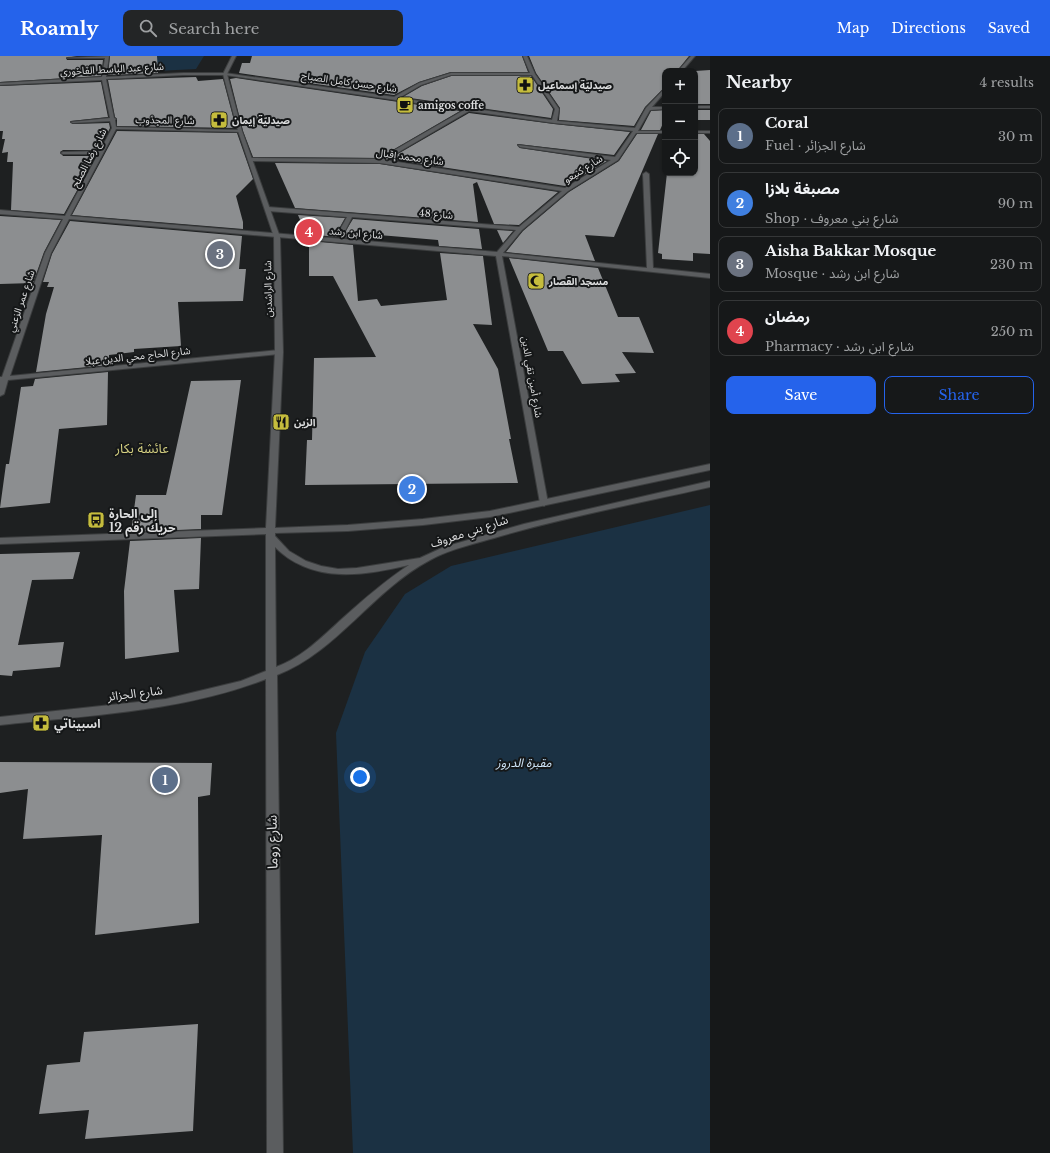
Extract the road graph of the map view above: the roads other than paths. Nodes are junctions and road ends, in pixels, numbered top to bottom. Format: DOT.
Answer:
graph roads {
  1 [pos="107,56"];
  2 [pos="234,56"];
  3 [pos="525,56"];
  4 [pos="693,56"];
  5 [pos="69,58"];
  6 [pos="683,68"];
  7 [pos="225,74"];
  8 [pos="533,74"];
  9 [pos="104,79"];
  10 [pos="0,84"];
  11 [pos="662,93"];
  12 [pos="396,98"];
  13 [pos="698,107"];
  14 [pos="710,107"];
  15 [pos="662,108"];
  16 [pos="648,109"];
  17 [pos="467,110"];
  18 [pos="114,119"];
  19 [pos="73,122"];
  20 [pos="554,122"];
  21 [pos="114,128"];
  22 [pos="240,131"];
  23 [pos="636,131"];
  24 [pos="662,132"];
  25 [pos="698,132"];
  26 [pos="710,132"];
  27 [pos="520,146"];
  28 [pos="63,152"];
  29 [pos="102,152"];
  30 [pos="616,159"];
  31 [pos="250,160"];
  32 [pos="380,161"];
  33 [pos="646,174"];
  34 [pos="566,190"];
  35 [pos="268,209"];
  36 [pos="0,212"];
  37 [pos="350,216"];
  38 [pos="68,218"];
  39 [pos="520,229"];
  40 [pos="340,235"];
  41 [pos="277,237"];
  42 [pos="499,254"];
  43 [pos="650,270"];
  44 [pos="710,276"];
  45 [pos="279,352"];
  46 [pos="3,379"];
  47 [pos="0,394"];
  48 [pos="710,467"];
  49 [pos="710,484"];
  50 [pos="544,503"];
  51 [pos="270,534"];
  52 [pos="0,541"];
  53 [pos="426,558"];
  54 [pos="270,674"];
  55 [pos="0,721"];
  56 [pos="275,1153"];
  1 -- 5 [label="street"];
  1 -- 9 [label="street, شارع رضا الصلح"];
  2 -- 7 [label="street"];
  3 -- 8 [label="street"];
  4 -- 6 [label="street"];
  7 -- 9 [label="street, شارع عبد الباسط الفاخوري"];
  7 -- 12 [label="street, شارع حسن كامل الصباح"];
  7 -- 22 [label="street, شارع الراشدين"];
  8 -- 12 [label="street"];
  8 -- 20 [label="street"];
  9 -- 10 [label="street, شارع عبد الباسط الفاخوري"];
  9 -- 18 [label="street, شارع رضا الصلح"];
  11 -- 16 [label="street, شارع كنيعو"];
  12 -- 17 [label="street, شارع حسن كامل الصباح"];
  13 -- 14 [label="street"];
  15 -- 16 [label="street"];
  16 -- 23 [label="street, شارع كنيعو"];
  17 -- 20 [label="street, شارع حسن كامل الصباح"];
  17 -- 32 [label="street"];
  18 -- 19 [label="street"];
  18 -- 21 [label="street, شارع رضا الصلح"];
  20 -- 23 [label="street, شارع حسن كامل الصباح"];
  21 -- 22 [label="street, شارع المجذوب"];
  21 -- 29 [label="street, شارع رضا الصلح"];
  22 -- 31 [label="street, شارع الراشدين"];
  23 -- 24 [label="street, شارع حسن كامل الصباح"];
  23 -- 30 [label="street, شارع كنيعو"];
  25 -- 26 [label="street"];
  27 -- 30 [label="street"];
  28 -- 29 [label="street"];
  29 -- 38 [label="street, شارع رضا الصلح"];
  30 -- 34 [label="street, شارع كنيعو"];
  31 -- 32 [label="street, شارع محمد إقبال"];
  31 -- 35 [label="street, شارع الراشدين"];
  32 -- 34 [label="street, شارع محمد إقبال"];
  33 -- 43 [label="street"];
  34 -- 39 [label="street, شارع كنيعو"];
  35 -- 37 [label="street, شارع 48"];
  35 -- 41 [label="street, شارع الراشدين"];
  36 -- 38 [label="street, شارع ابن رشد"];
  37 -- 39 [label="street, شارع 48"];
  37 -- 40 [label="street"];
  38 -- 41 [label="street, شارع ابن رشد"];
  38 -- 46 [label="street, شارع عمر الزعني"];
  39 -- 42 [label="street, شارع كنيعو"];
  41 -- 42 [label="street, شارع ابن رشد"];
  41 -- 45 [label="street, شارع الراشدين"];
  42 -- 43 [label="street, شارع ابن رشد"];
  42 -- 50 [label="street, شارع أمين تقي الدين"];
  43 -- 44 [label="street, شارع ابن رشد"];
  45 -- 46 [label="street, شارع الحاج محي الدين عبلا"];
  45 -- 51 [label="street, شارع الراشدين"];
  46 -- 47 [label="street, شارع عمر الزعني"];
  48 -- 50 [label="street, شارع بني معروف"];
  49 -- 53 [label="street, شارع بني معروف"];
  50 -- 51 [label="street, شارع بني معروف"];
  51 -- 52 [label="street, شارع بني معروف"];
  51 -- 53 [label="street"];
  51 -- 54 [label="street, شارع روما"];
  53 -- 54 [label="street, شارع بني معروف"];
  54 -- 55 [label="street, شارع الجزائر"];
  54 -- 56 [label="street, شارع روما"];
}
